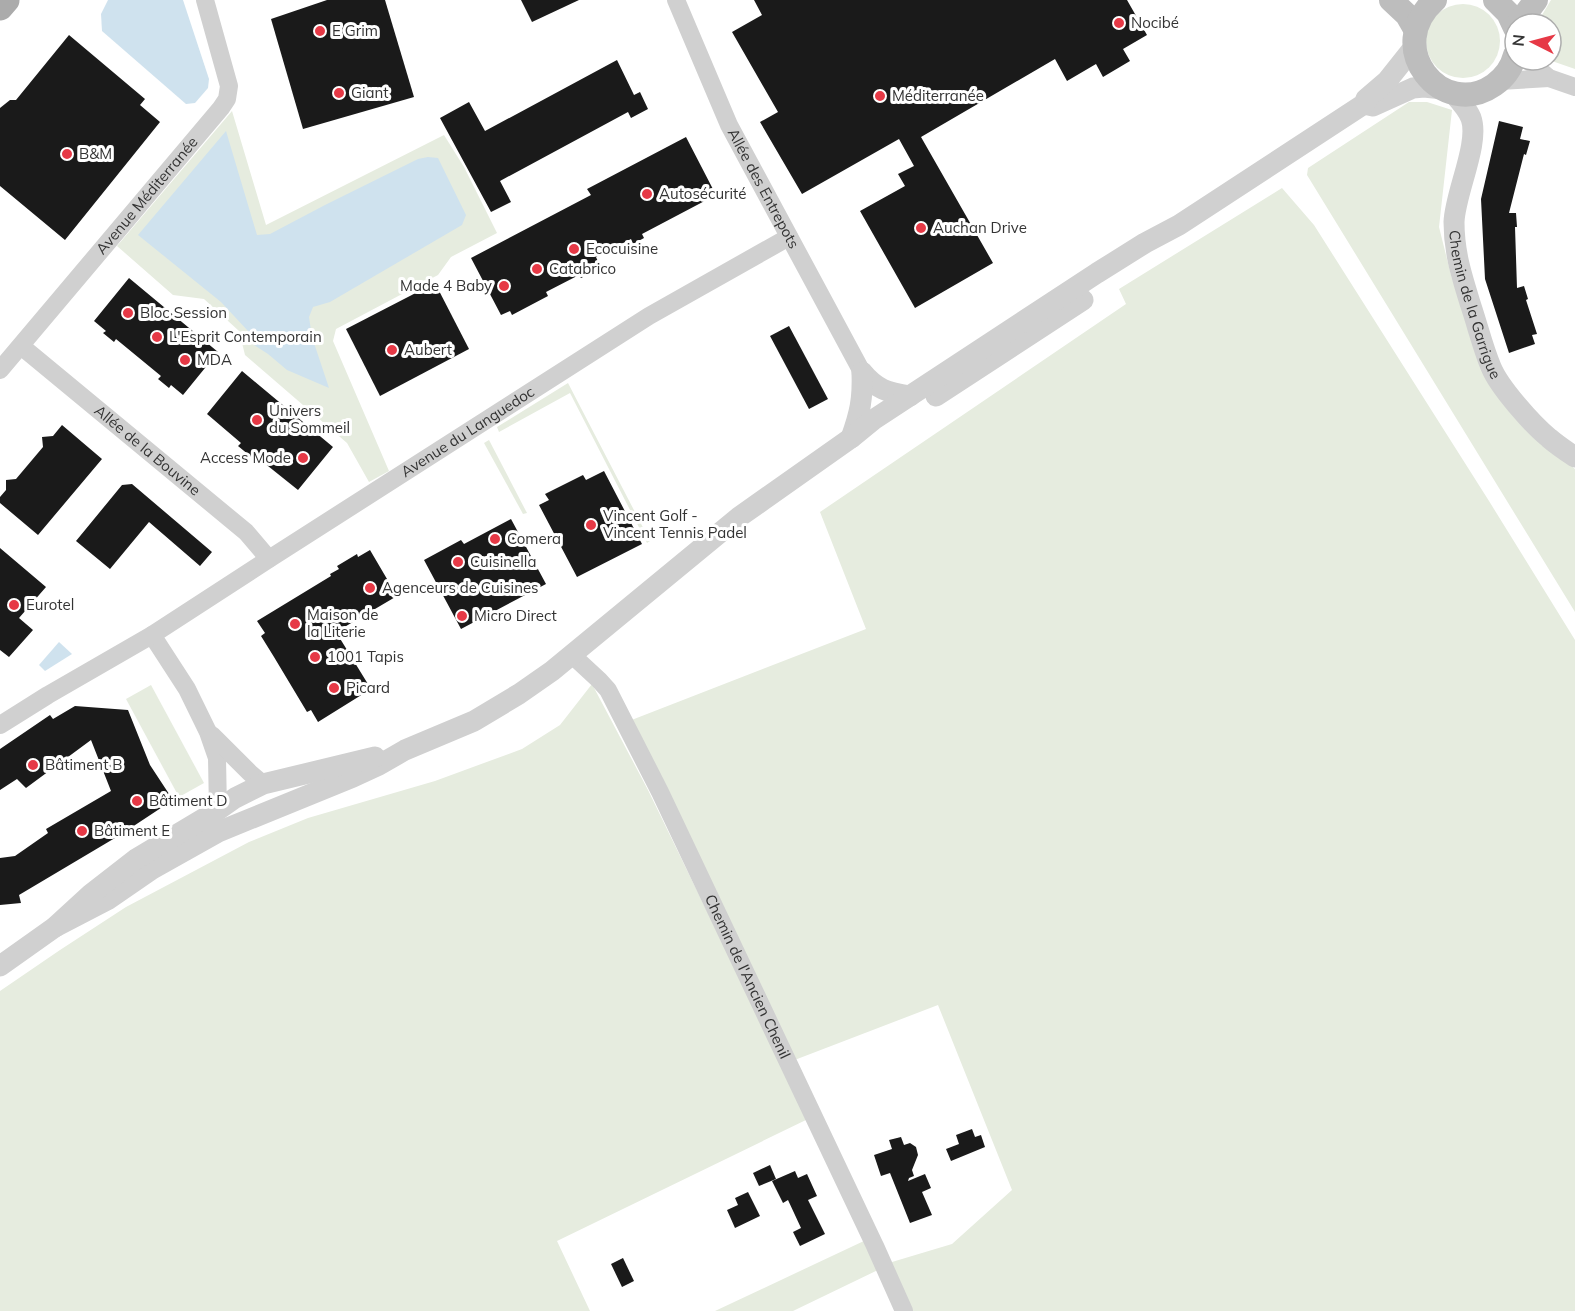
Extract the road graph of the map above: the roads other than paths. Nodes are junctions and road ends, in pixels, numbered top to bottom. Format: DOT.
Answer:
graph roads {
  1 [pos="6,0"];
  2 [pos="205,0"];
  3 [pos="676,0"];
  4 [pos="1390,0"];
  5 [pos="1435,0"];
  6 [pos="1495,0"];
  7 [pos="0,7"];
  8 [pos="1507,12"];
  9 [pos="1414,38"];
  10 [pos="1507,72"];
  11 [pos="1543,72"];
  12 [pos="1550,78"];
  13 [pos="1494,84"];
  14 [pos="1575,87"];
  15 [pos="1448,91"];
  16 [pos="1364,104"];
  17 [pos="1471,120"];
  18 [pos="1179,225"];
  19 [pos="789,237"];
  20 [pos="21,346"];
  21 [pos="0,370"];
  22 [pos="866,377"];
  23 [pos="910,396"];
  24 [pos="863,429"];
  25 [pos="1575,457"];
  26 [pos="269,559"];
  27 [pos="152,635"];
  28 [pos="572,654"];
  29 [pos="0,725"];
  30 [pos="208,732"];
  31 [pos="405,750"];
  32 [pos="263,784"];
  33 [pos="241,805"];
  34 [pos="274,808"];
  35 [pos="218,810"];
  36 [pos="152,869"];
  37 [pos="55,927"];
  38 [pos="0,966"];
  39 [pos="904,1311"];
  1 -- 7 [label="main road"];
  2 -- 20 [label="street, Avenue Méditerranée"];
  3 -- 19 [label="street, Allée des Entrepots"];
  4 -- 9 [label="main road"];
  5 -- 9 [label="main road"];
  6 -- 8 [label="main road"];
  9 -- 15 [label="main road"];
  9 -- 16 [label="street"];
  10 -- 13 [label="main road"];
  11 -- 12 [label="street"];
  12 -- 13 [label="street"];
  12 -- 14 [label="street"];
  13 -- 15 [label="main road"];
  13 -- 17 [label="street, Chemin de la Garrigue"];
  15 -- 16 [label="street"];
  15 -- 17 [label="street"];
  16 -- 18 [label="street"];
  17 -- 25 [label="street, Chemin de la Garrigue"];
  18 -- 23 [label="street"];
  18 -- 24 [label="street"];
  19 -- 22 [label="street, Allée des Entrepots"];
  19 -- 26 [label="street, Avenue du Languedoc"];
  20 -- 21 [label="street, Avenue Méditerranée"];
  20 -- 26 [label="street, Allée de la Bouvine"];
  22 -- 23 [label="street"];
  22 -- 24 [label="street"];
  22 -- 24 [label="street"];
  23 -- 24 [label="street"];
  24 -- 28 [label="street"];
  26 -- 27 [label="street, Avenue du Languedoc"];
  27 -- 29 [label="street, Avenue du Languedoc"];
  27 -- 30 [label="street"];
  28 -- 31 [label="street"];
  28 -- 39 [label="street, Chemin de l'Ancien Chenil"];
  30 -- 32 [label="street"];
  30 -- 35 [label="street"];
  31 -- 32 [label="street"];
  31 -- 34 [label="street"];
  32 -- 33 [label="street"];
  32 -- 35 [label="street"];
  33 -- 34 [label="street"];
  33 -- 35 [label="street"];
  33 -- 36 [label="street"];
  34 -- 36 [label="street"];
  35 -- 37 [label="street"];
  36 -- 37 [label="street"];
  37 -- 38 [label="street"];
}
